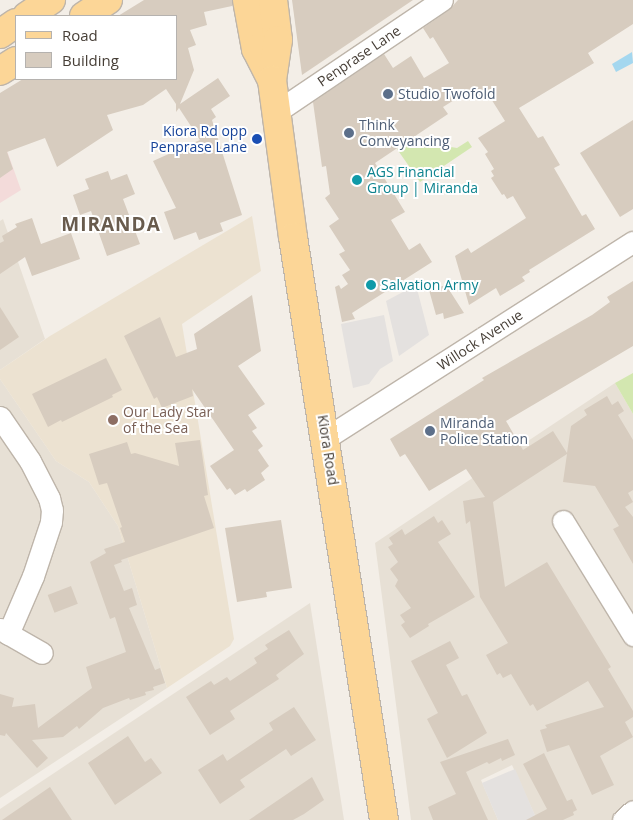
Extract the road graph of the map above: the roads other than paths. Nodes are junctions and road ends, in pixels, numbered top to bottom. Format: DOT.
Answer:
graph roads {
  1 [pos="50,0"];
  2 [pos="108,0"];
  3 [pos="247,0"];
  4 [pos="272,0"];
  5 [pos="442,0"];
  6 [pos="28,15"];
  7 [pos="86,15"];
  8 [pos="15,24"];
  9 [pos="0,34"];
  10 [pos="15,61"];
  11 [pos="0,71"];
  12 [pos="272,80"];
  13 [pos="276,112"];
  14 [pos="633,242"];
  15 [pos="0,417"];
  16 [pos="326,438"];
  17 [pos="563,521"];
  18 [pos="4,632"];
  19 [pos="633,635"];
  20 [pos="42,653"];
  21 [pos="633,811"];
  22 [pos="384,820"];
  23 [pos="623,820"];
  1 -- 6 [label="main road"];
  2 -- 7 [label="main road"];
  3 -- 12 [label="main road, Kiora Road"];
  4 -- 12 [label="main road, Kiora Road"];
  5 -- 13 [label="street, Penprase Lane"];
  8 -- 9 [label="main road"];
  10 -- 11 [label="main road"];
  12 -- 13 [label="main road, Kiora Road"];
  13 -- 16 [label="main road, Kiora Road"];
  14 -- 16 [label="street, Willock Avenue"];
  15 -- 18 [label="street"];
  16 -- 22 [label="main road, Kiora Road"];
  17 -- 19 [label="street"];
  18 -- 20 [label="street"];
  21 -- 23 [label="street"];
}
